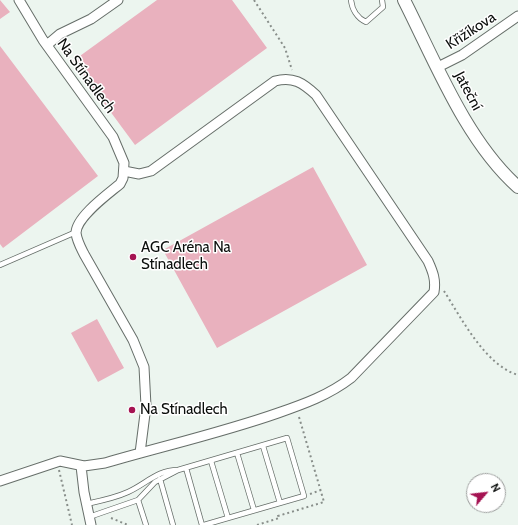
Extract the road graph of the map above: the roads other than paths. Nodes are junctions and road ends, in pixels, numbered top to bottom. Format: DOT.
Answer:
graph roads {
  1 [pos="19,0"];
  2 [pos="118,0"];
  3 [pos="350,0"];
  4 [pos="382,0"];
  5 [pos="404,0"];
  6 [pos="518,16"];
  7 [pos="47,45"];
  8 [pos="438,68"];
  9 [pos="124,171"];
  10 [pos="518,187"];
  11 [pos="76,232"];
  12 [pos="0,265"];
  13 [pos="263,446"];
  14 [pos="140,453"];
  15 [pos="237,453"];
  16 [pos="211,461"];
  17 [pos="81,466"];
  18 [pos="186,468"];
  19 [pos="178,470"];
  20 [pos="160,479"];
  21 [pos="0,481"];
  22 [pos="138,500"];
  23 [pos="280,503"];
  24 [pos="86,504"];
  25 [pos="254,510"];
  26 [pos="228,518"];
  27 [pos="90,521"];
  28 [pos="146,525"];
  29 [pos="173,525"];
  30 [pos="203,525"];
  1 -- 7 [label="street, Na Stínadlech"];
  2 -- 7 [label="street"];
  3 -- 4 [label="lane"];
  5 -- 8 [label="main road, Jateční"];
  6 -- 8 [label="street, Křižíkova"];
  7 -- 9 [label="street, Na Stínadlech"];
  8 -- 10 [label="main road, Jateční"];
  9 -- 11 [label="street"];
  9 -- 14 [label="street"];
  11 -- 12 [label="lane"];
  11 -- 14 [label="street"];
  13 -- 15 [label="lane"];
  13 -- 23 [label="lane"];
  13 -- 23 [label="lane"];
  14 -- 17 [label="street"];
  15 -- 16 [label="lane"];
  15 -- 25 [label="lane"];
  16 -- 18 [label="lane"];
  16 -- 26 [label="lane"];
  17 -- 21 [label="street"];
  17 -- 24 [label="street"];
  18 -- 19 [label="lane"];
  18 -- 30 [label="lane"];
  19 -- 20 [label="lane"];
  19 -- 24 [label="lane"];
  20 -- 22 [label="lane"];
  20 -- 29 [label="lane"];
  22 -- 27 [label="lane"];
  22 -- 28 [label="lane"];
  23 -- 25 [label="lane"];
  24 -- 27 [label="street"];
  25 -- 26 [label="lane"];
  26 -- 30 [label="lane"];
}
